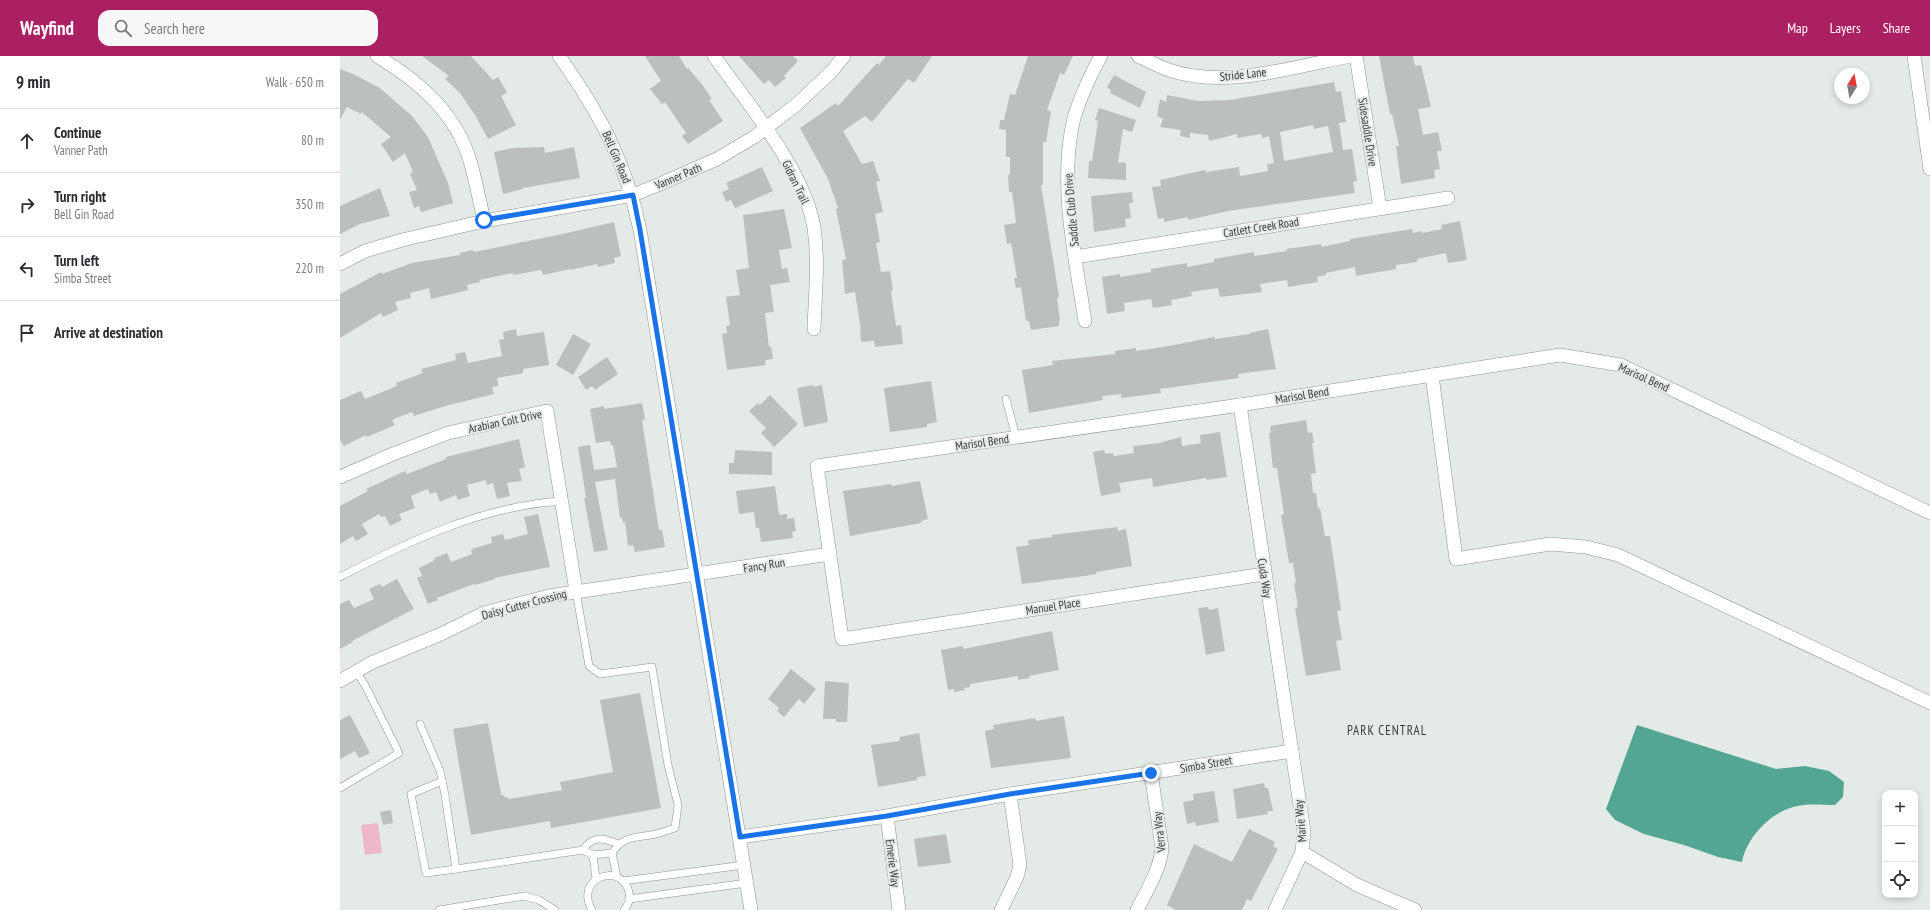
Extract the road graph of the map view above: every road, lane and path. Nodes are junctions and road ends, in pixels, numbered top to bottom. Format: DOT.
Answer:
graph roads {
  1 [pos="378,56"];
  2 [pos="559,56"];
  3 [pos="714,56"];
  4 [pos="844,56"];
  5 [pos="1101,56"];
  6 [pos="1138,56"];
  7 [pos="1350,56"];
  8 [pos="1356,56"];
  9 [pos="1914,56"];
  10 [pos="765,128"];
  11 [pos="1930,169"];
  12 [pos="633,195"];
  13 [pos="1448,198"];
  14 [pos="1380,208"];
  15 [pos="484,220"];
  16 [pos="1075,257"];
  17 [pos="340,264"];
  18 [pos="1085,321"];
  19 [pos="814,329"];
  20 [pos="1432,375"];
  21 [pos="1006,399"];
  22 [pos="1240,405"];
  23 [pos="1016,437"];
  24 [pos="340,477"];
  25 [pos="562,501"];
  26 [pos="1930,513"];
  27 [pos="830,554"];
  28 [pos="1264,574"];
  29 [pos="698,575"];
  30 [pos="340,577"];
  31 [pos="576,591"];
  32 [pos="842,639"];
  33 [pos="356,672"];
  34 [pos="340,681"];
  35 [pos="1930,703"];
  36 [pos="420,724"];
  37 [pos="1292,751"];
  38 [pos="1151,773"];
  39 [pos="442,781"];
  40 [pos="340,788"];
  41 [pos="1010,794"];
  42 [pos="887,816"];
  43 [pos="740,837"];
  44 [pos="618,844"];
  45 [pos="583,850"];
  46 [pos="1302,852"];
  47 [pos="612,854"];
  48 [pos="593,855"];
  49 [pos="744,865"];
  50 [pos="456,869"];
  51 [pos="596,879"];
  52 [pos="620,879"];
  53 [pos="747,883"];
  54 [pos="629,899"];
  55 [pos="439,910"];
  56 [pos="555,910"];
  57 [pos="592,910"];
  58 [pos="624,910"];
  59 [pos="751,910"];
  60 [pos="899,910"];
  61 [pos="1001,910"];
  62 [pos="1137,910"];
  63 [pos="1275,910"];
  64 [pos="1415,910"];
  1 -- 15 [label="street"];
  2 -- 12 [label="street, Bell Gin Road"];
  3 -- 10 [label="street, Gidran Trail"];
  4 -- 10 [label="street, Vanner Path"];
  5 -- 16 [label="street, Saddle Club Drive"];
  6 -- 7 [label="street, Stride Lane"];
  8 -- 14 [label="street, Sidesaddle Drive"];
  9 -- 11 [label="street"];
  10 -- 12 [label="street, Vanner Path"];
  10 -- 19 [label="street, Gidran Trail"];
  12 -- 15 [label="street, Vanner Path"];
  12 -- 29 [label="street, Bell Gin Road"];
  13 -- 14 [label="street, Catlett Creek Road"];
  14 -- 16 [label="street, Catlett Creek Road"];
  15 -- 17 [label="street, Vanner Path"];
  16 -- 18 [label="street, Saddle Club Drive"];
  20 -- 22 [label="street, Marisol Bend"];
  20 -- 26 [label="street, Marisol Bend"];
  20 -- 35 [label="street"];
  21 -- 23 [label="lane"];
  22 -- 23 [label="street, Marisol Bend"];
  22 -- 28 [label="street, Cuda Way"];
  23 -- 27 [label="street, Marisol Bend"];
  24 -- 25 [label="street, Arabian Colt Drive"];
  25 -- 30 [label="lane"];
  25 -- 31 [label="street, Arabian Colt Drive"];
  27 -- 29 [label="street, Fancy Run"];
  27 -- 32 [label="street, Marisol Bend"];
  28 -- 32 [label="street, Manuel Place"];
  28 -- 37 [label="street, Cuda Way"];
  29 -- 31 [label="street, Daisy Cutter Crossing"];
  29 -- 43 [label="street, Bell Gin Road"];
  31 -- 33 [label="street, Daisy Cutter Crossing"];
  31 -- 44 [label="lane"];
  33 -- 34 [label="street, Daisy Cutter Crossing"];
  33 -- 40 [label="lane"];
  36 -- 39 [label="lane"];
  37 -- 38 [label="street, Simba Street"];
  37 -- 46 [label="street, Marie Way"];
  38 -- 41 [label="street, Simba Street"];
  38 -- 62 [label="street, Verra Way"];
  39 -- 50 [label="lane"];
  39 -- 50 [label="lane"];
  41 -- 42 [label="street, Simba Street"];
  41 -- 61 [label="street"];
  42 -- 43 [label="street, Simba Street"];
  42 -- 60 [label="street, Emerie Way"];
  43 -- 49 [label="street, Bell Gin Road"];
  44 -- 45 [label="lane"];
  44 -- 47 [label="lane"];
  45 -- 48 [label="lane"];
  45 -- 50 [label="lane"];
  46 -- 63 [label="street, Marie Way"];
  46 -- 64 [label="street"];
  47 -- 48 [label="lane"];
  47 -- 52 [label="lane"];
  48 -- 51 [label="lane"];
  49 -- 52 [label="lane"];
  49 -- 53 [label="street, Bell Gin Road"];
  51 -- 52 [label="lane"];
  51 -- 57 [label="lane"];
  52 -- 54 [label="lane"];
  53 -- 54 [label="lane"];
  53 -- 59 [label="street, Bell Gin Road"];
  54 -- 58 [label="lane"];
  55 -- 56 [label="lane"];
}
